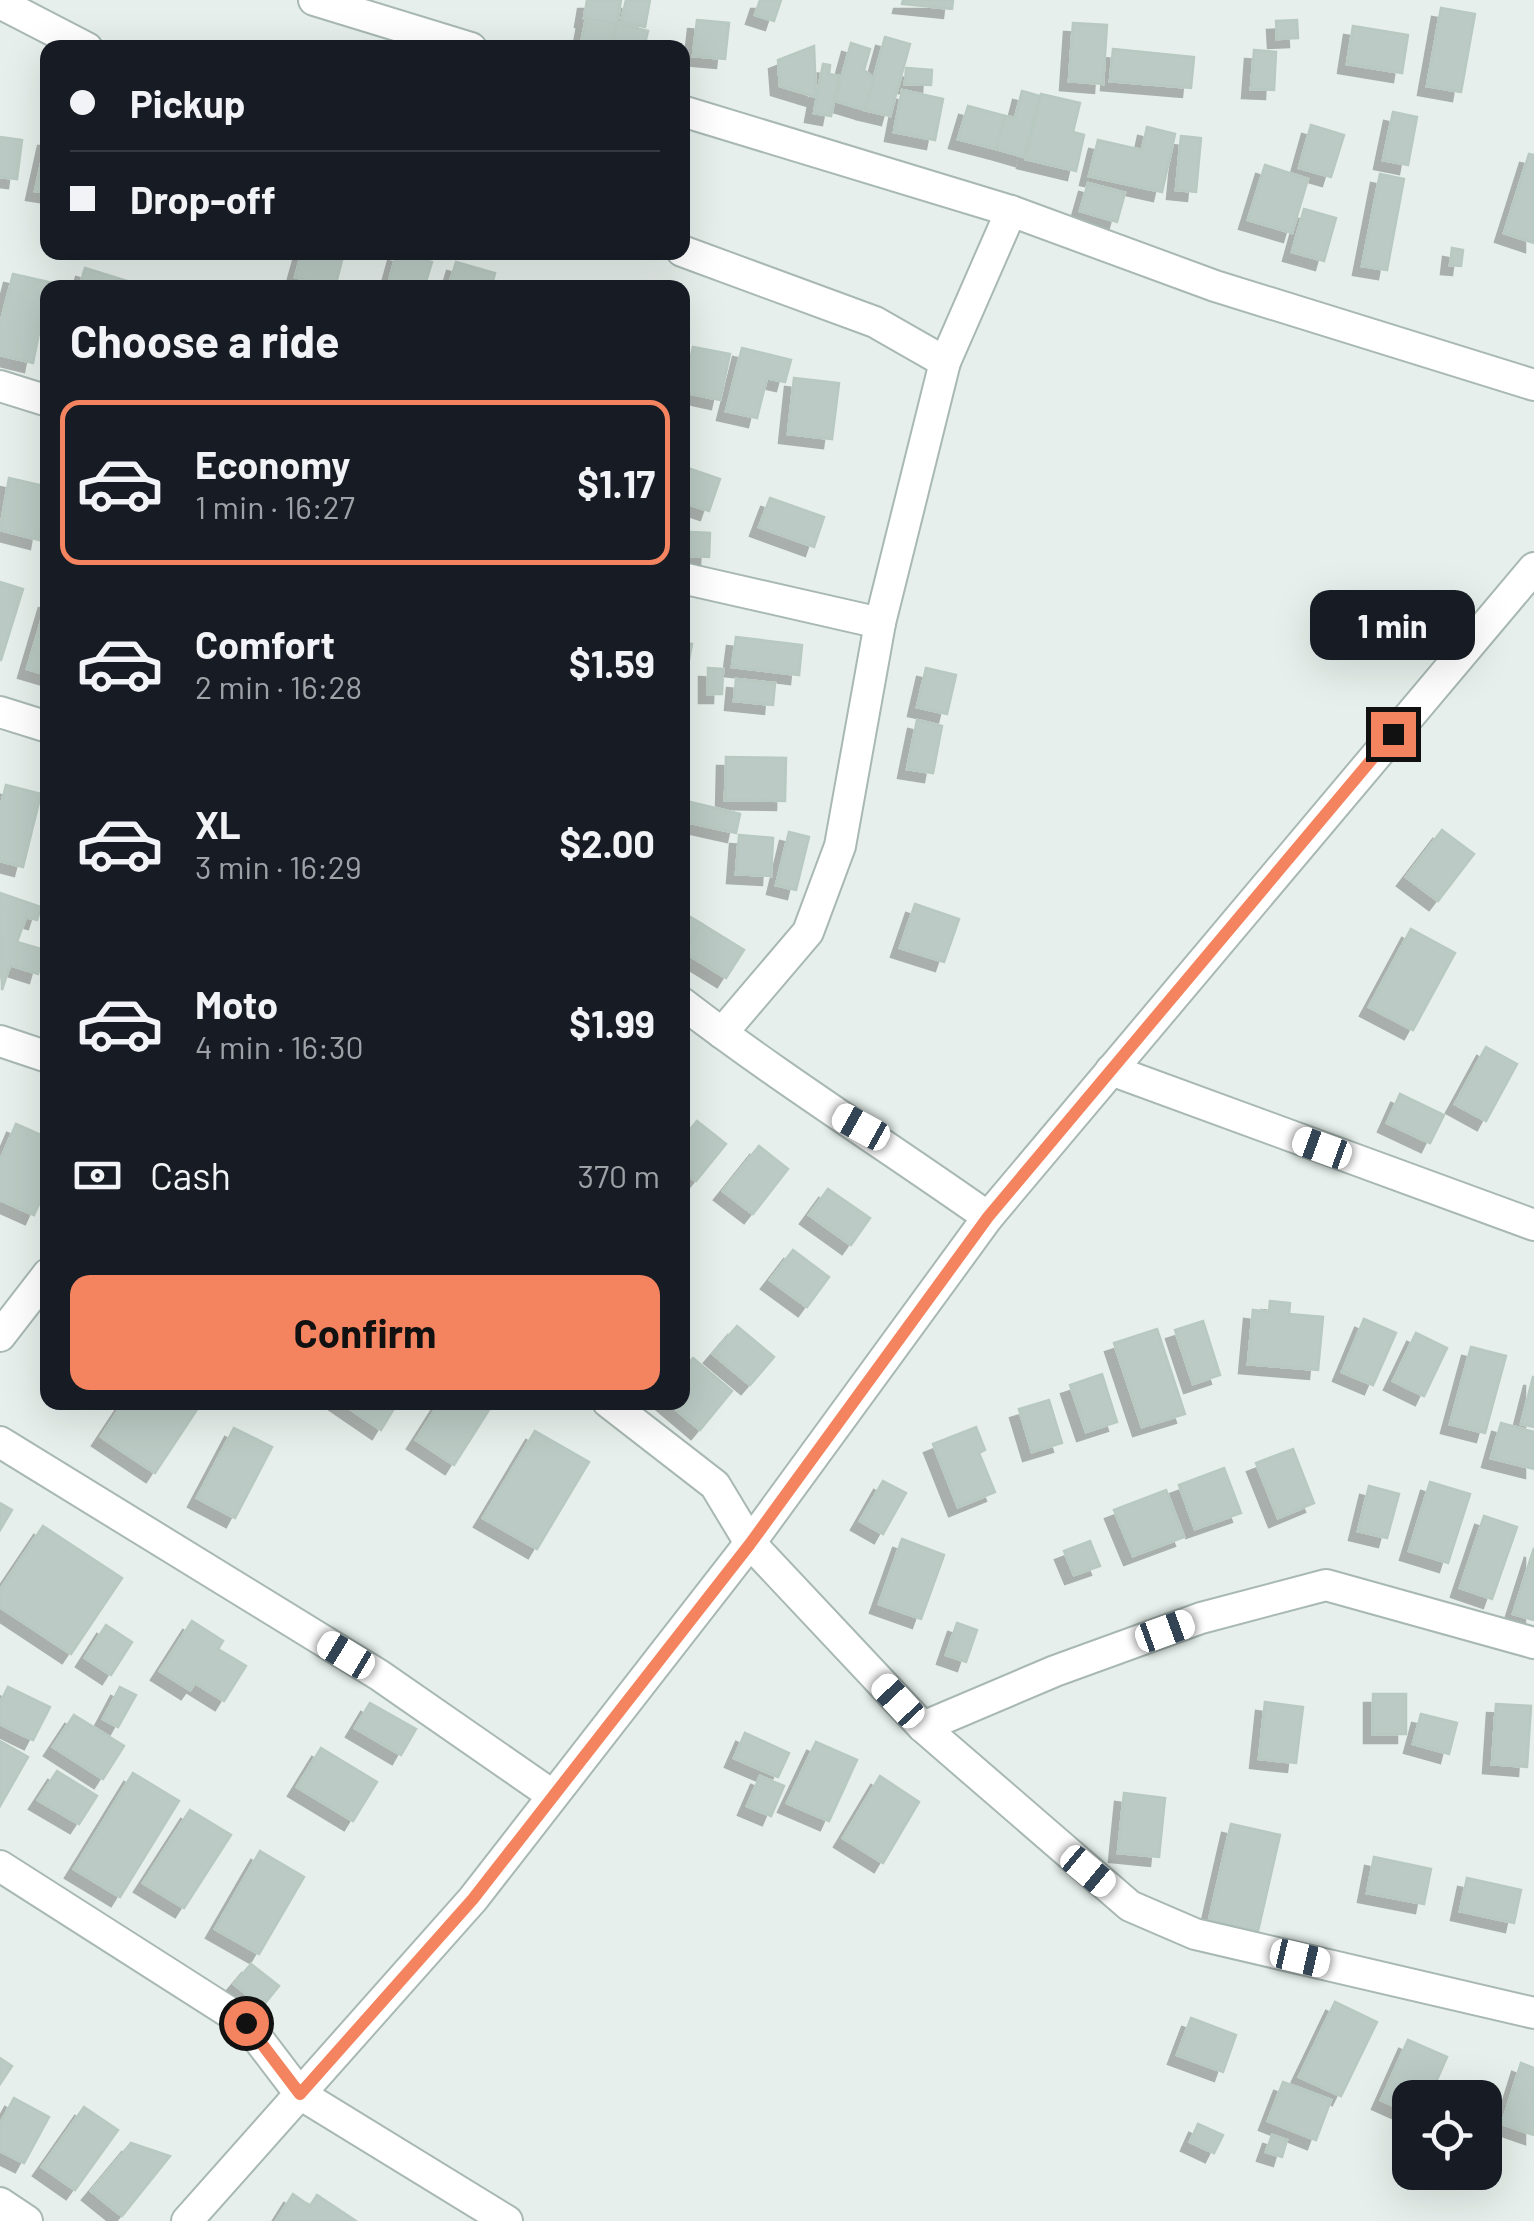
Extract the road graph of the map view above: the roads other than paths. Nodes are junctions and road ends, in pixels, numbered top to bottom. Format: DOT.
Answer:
graph roads {
  1 [pos="314,0"];
  2 [pos="0,3"];
  3 [pos="72,40"];
  4 [pos="445,40"];
  5 [pos="690,114"];
  6 [pos="1012,211"];
  7 [pos="690,255"];
  8 [pos="945,362"];
  9 [pos="0,386"];
  10 [pos="1534,386"];
  11 [pos="40,398"];
  12 [pos="1534,568"];
  13 [pos="690,580"];
  14 [pos="880,623"];
  15 [pos="0,712"];
  16 [pos="40,724"];
  17 [pos="690,1009"];
  18 [pos="722,1033"];
  19 [pos="0,1041"];
  20 [pos="40,1054"];
  21 [pos="1111,1070"];
  22 [pos="988,1217"];
  23 [pos="1534,1226"];
  24 [pos="40,1284"];
  25 [pos="0,1336"];
  26 [pos="618,1410"];
  27 [pos="0,1442"];
  28 [pos="750,1544"];
  29 [pos="1534,1643"];
  30 [pos="923,1727"];
  31 [pos="552,1796"];
  32 [pos="0,1866"];
  33 [pos="1534,2013"];
  34 [pos="300,2094"];
  35 [pos="0,2203"];
  36 [pos="27,2221"];
  37 [pos="188,2221"];
  38 [pos="506,2221"];
  1 -- 4 [label="street"];
  2 -- 3 [label="street"];
  5 -- 6 [label="street"];
  6 -- 8 [label="street"];
  6 -- 10 [label="street"];
  7 -- 8 [label="street"];
  8 -- 14 [label="street"];
  9 -- 11 [label="street"];
  12 -- 21 [label="street"];
  13 -- 14 [label="street"];
  14 -- 18 [label="street"];
  15 -- 16 [label="street"];
  17 -- 18 [label="street"];
  18 -- 22 [label="street"];
  19 -- 20 [label="street"];
  21 -- 22 [label="street"];
  21 -- 23 [label="street"];
  22 -- 28 [label="street"];
  24 -- 25 [label="street"];
  26 -- 28 [label="street"];
  27 -- 31 [label="street"];
  28 -- 30 [label="street"];
  28 -- 31 [label="street"];
  29 -- 30 [label="street"];
  30 -- 33 [label="street"];
  31 -- 34 [label="street"];
  32 -- 34 [label="street"];
  34 -- 37 [label="street"];
  34 -- 38 [label="street"];
  35 -- 36 [label="street"];
}
